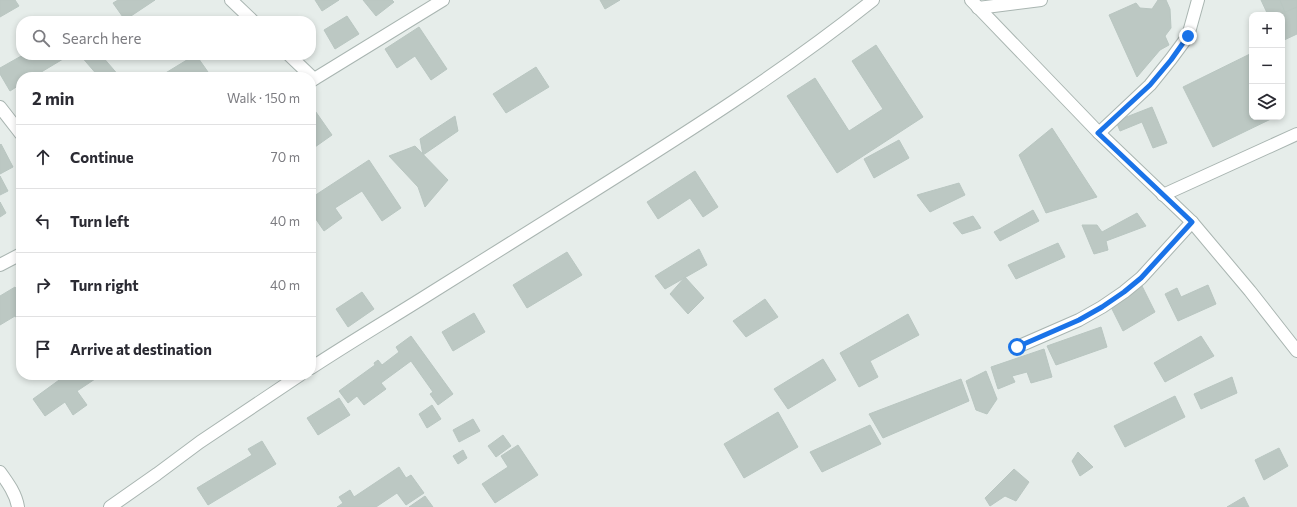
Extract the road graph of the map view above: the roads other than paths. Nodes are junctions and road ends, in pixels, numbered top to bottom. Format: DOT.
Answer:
graph roads {
  1 [pos="231,0"];
  2 [pos="443,0"];
  3 [pos="873,0"];
  4 [pos="1041,0"];
  5 [pos="1198,0"];
  6 [pos="975,4"];
  7 [pos="248,16"];
  8 [pos="294,60"];
  9 [pos="305,72"];
  10 [pos="316,78"];
  11 [pos="0,107"];
  12 [pos="16,128"];
  13 [pos="1098,133"];
  14 [pos="1297,134"];
  15 [pos="1163,195"];
  16 [pos="1192,222"];
  17 [pos="16,257"];
  18 [pos="0,265"];
  19 [pos="1017,347"];
  20 [pos="1297,351"];
  21 [pos="316,365"];
  22 [pos="293,380"];
  23 [pos="0,472"];
  24 [pos="18,507"];
  25 [pos="110,507"];
  1 -- 7 [label="street"];
  2 -- 10 [label="street"];
  3 -- 21 [label="street"];
  4 -- 6 [label="street"];
  5 -- 13 [label="street"];
  6 -- 13 [label="street"];
  8 -- 9 [label="street"];
  11 -- 12 [label="street"];
  13 -- 15 [label="street"];
  14 -- 15 [label="street"];
  15 -- 16 [label="street"];
  16 -- 19 [label="street"];
  16 -- 20 [label="street"];
  17 -- 18 [label="street"];
  22 -- 25 [label="street"];
  23 -- 24 [label="street"];
}
